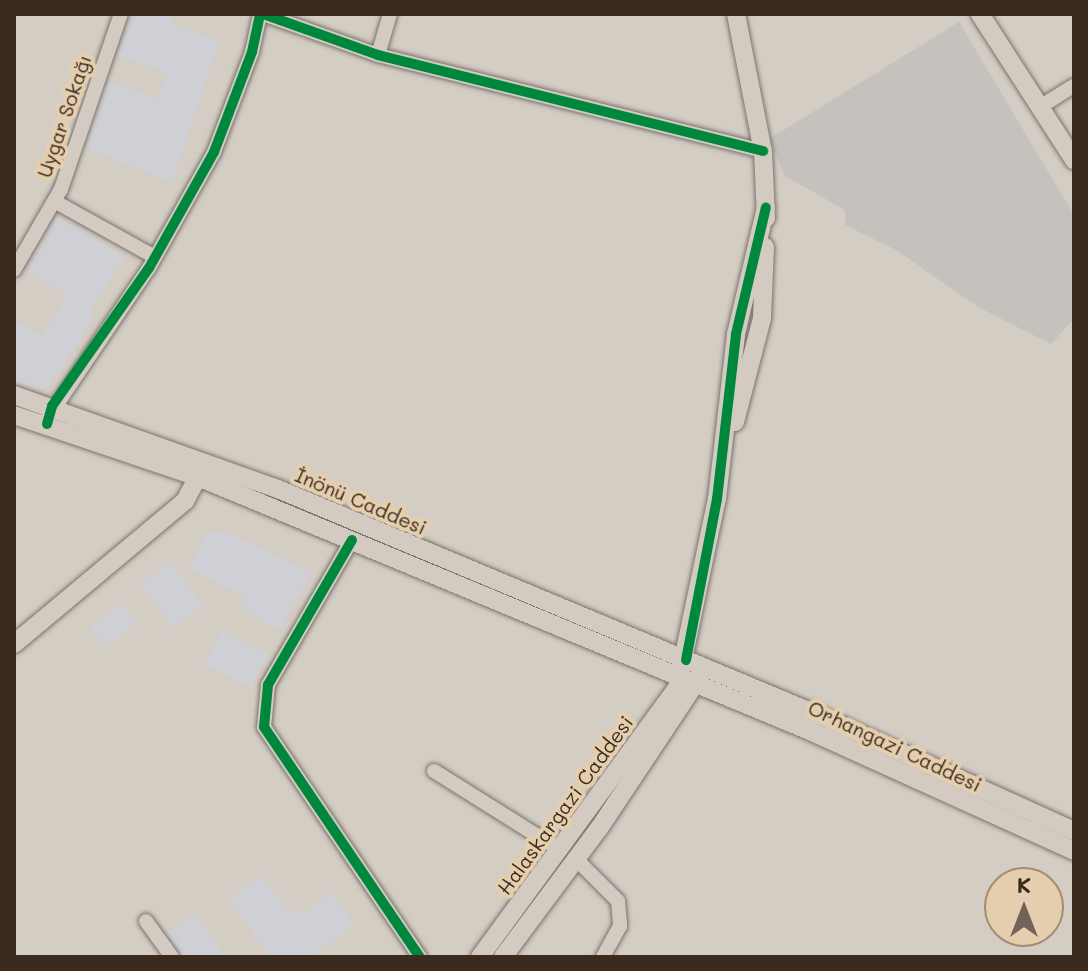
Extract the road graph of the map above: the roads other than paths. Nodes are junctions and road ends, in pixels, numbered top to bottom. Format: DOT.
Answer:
graph roads {
  1 [pos="121,14"];
  2 [pos="262,14"];
  3 [pos="390,14"];
  4 [pos="736,14"];
  5 [pos="980,14"];
  6 [pos="378,55"];
  7 [pos="1074,86"];
  8 [pos="1043,105"];
  9 [pos="763,151"];
  10 [pos="1074,160"];
  11 [pos="54,201"];
  12 [pos="155,257"];
  13 [pos="14,270"];
  14 [pos="14,395"];
  15 [pos="14,415"];
  16 [pos="50,415"];
  17 [pos="143,447"];
  18 [pos="198,477"];
  19 [pos="274,498"];
  20 [pos="357,533"];
  21 [pos="14,644"];
  22 [pos="692,672"];
  23 [pos="434,771"];
  24 [pos="1006,811"];
  25 [pos="1074,831"];
  26 [pos="1074,851"];
  27 [pos="568,854"];
  28 [pos="146,921"];
  29 [pos="172,957"];
  30 [pos="420,957"];
  31 [pos="480,957"];
  32 [pos="503,957"];
  33 [pos="603,957"];
  1 -- 11 [label="street, Uygar Sokağı"];
  2 -- 6 [label="street"];
  2 -- 12 [label="street"];
  3 -- 6 [label="street"];
  4 -- 9 [label="main road"];
  5 -- 8 [label="main road"];
  6 -- 9 [label="street"];
  7 -- 8 [label="street"];
  8 -- 10 [label="main road"];
  9 -- 22 [label="main road"];
  11 -- 12 [label="street"];
  11 -- 13 [label="street, Uygar Sokağı"];
  12 -- 16 [label="street"];
  14 -- 16 [label="main road"];
  15 -- 16 [label="main road"];
  16 -- 17 [label="main road"];
  17 -- 18 [label="main road"];
  17 -- 19 [label="main road, İnönü Caddesi"];
  18 -- 19 [label="main road"];
  18 -- 21 [label="main road"];
  19 -- 20 [label="main road, Orhangazi Caddesi"];
  20 -- 22 [label="main road, Orhangazi Caddesi"];
  20 -- 30 [label="street"];
  22 -- 24 [label="main road, Orhangazi Caddesi"];
  22 -- 27 [label="main road"];
  23 -- 27 [label="street"];
  24 -- 25 [label="main road, Orhangazi Caddesi"];
  24 -- 26 [label="main road, Orhangazi Caddesi"];
  27 -- 31 [label="main road, Halaskargazi Caddesi"];
  27 -- 32 [label="main road"];
  27 -- 33 [label="street"];
  28 -- 29 [label="street"];
}
